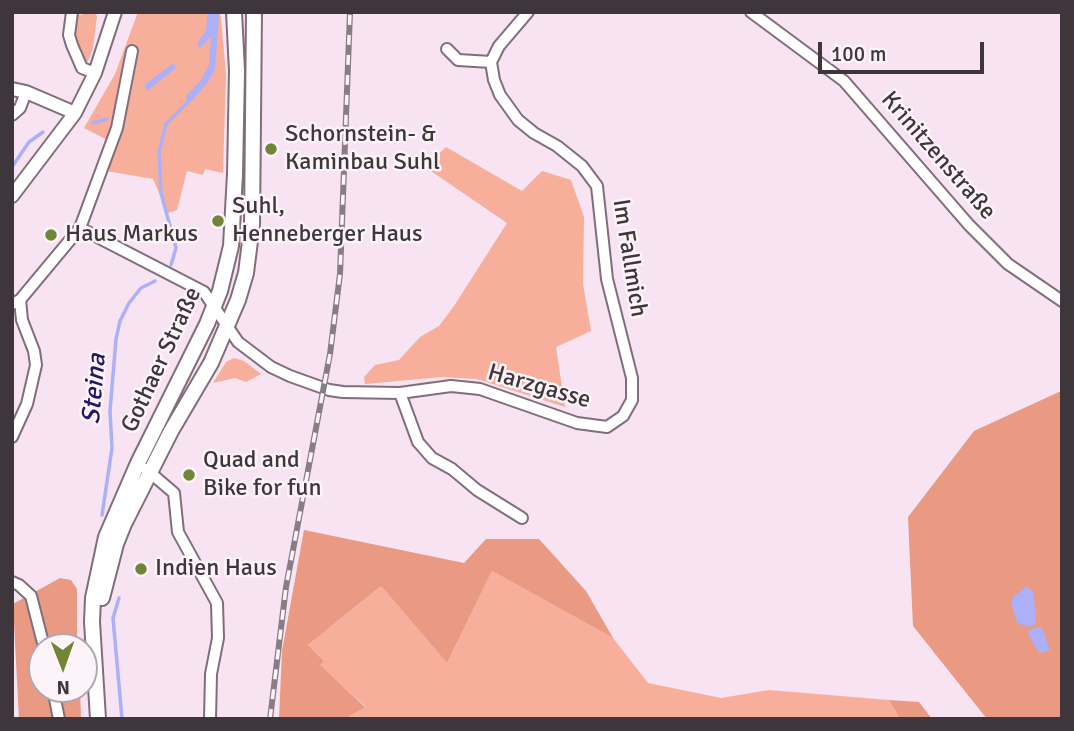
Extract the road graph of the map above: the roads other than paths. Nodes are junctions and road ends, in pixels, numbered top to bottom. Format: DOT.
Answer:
graph roads {
  1 [pos="72,12"];
  2 [pos="115,12"];
  3 [pos="234,12"];
  4 [pos="254,12"];
  5 [pos="527,12"];
  6 [pos="751,12"];
  7 [pos="447,49"];
  8 [pos="132,51"];
  9 [pos="491,62"];
  10 [pos="95,74"];
  11 [pos="12,89"];
  12 [pos="26,92"];
  13 [pos="75,113"];
  14 [pos="12,115"];
  15 [pos="12,196"];
  16 [pos="80,228"];
  17 [pos="1062,301"];
  18 [pos="16,302"];
  19 [pos="215,306"];
  20 [pos="227,328"];
  21 [pos="632,378"];
  22 [pos="400,393"];
  23 [pos="12,437"];
  24 [pos="144,467"];
  25 [pos="522,518"];
  26 [pos="12,582"];
  27 [pos="40,633"];
  28 [pos="99,719"];
  29 [pos="210,719"];
  1 -- 10 [label="street"];
  2 -- 10 [label="street"];
  3 -- 19 [label="main road, Gothaer Straße"];
  4 -- 20 [label="main road, Gothaer Straße"];
  5 -- 9 [label="street"];
  6 -- 17 [label="street, Krinitzenstraße"];
  7 -- 9 [label="street"];
  8 -- 16 [label="street"];
  9 -- 21 [label="street, Im Fallmich"];
  10 -- 13 [label="street"];
  11 -- 12 [label="street"];
  12 -- 13 [label="street"];
  12 -- 14 [label="street"];
  13 -- 15 [label="street"];
  16 -- 18 [label="street"];
  16 -- 19 [label="street, Harzgasse"];
  18 -- 23 [label="street"];
  19 -- 20 [label="street, Harzgasse"];
  19 -- 24 [label="main road, Gothaer Straße"];
  20 -- 22 [label="street, Harzgasse"];
  20 -- 24 [label="main road, Gothaer Straße"];
  21 -- 22 [label="street, Harzgasse"];
  22 -- 25 [label="street"];
  24 -- 28 [label="main road"];
  24 -- 29 [label="street"];
  26 -- 27 [label="street"];
}
